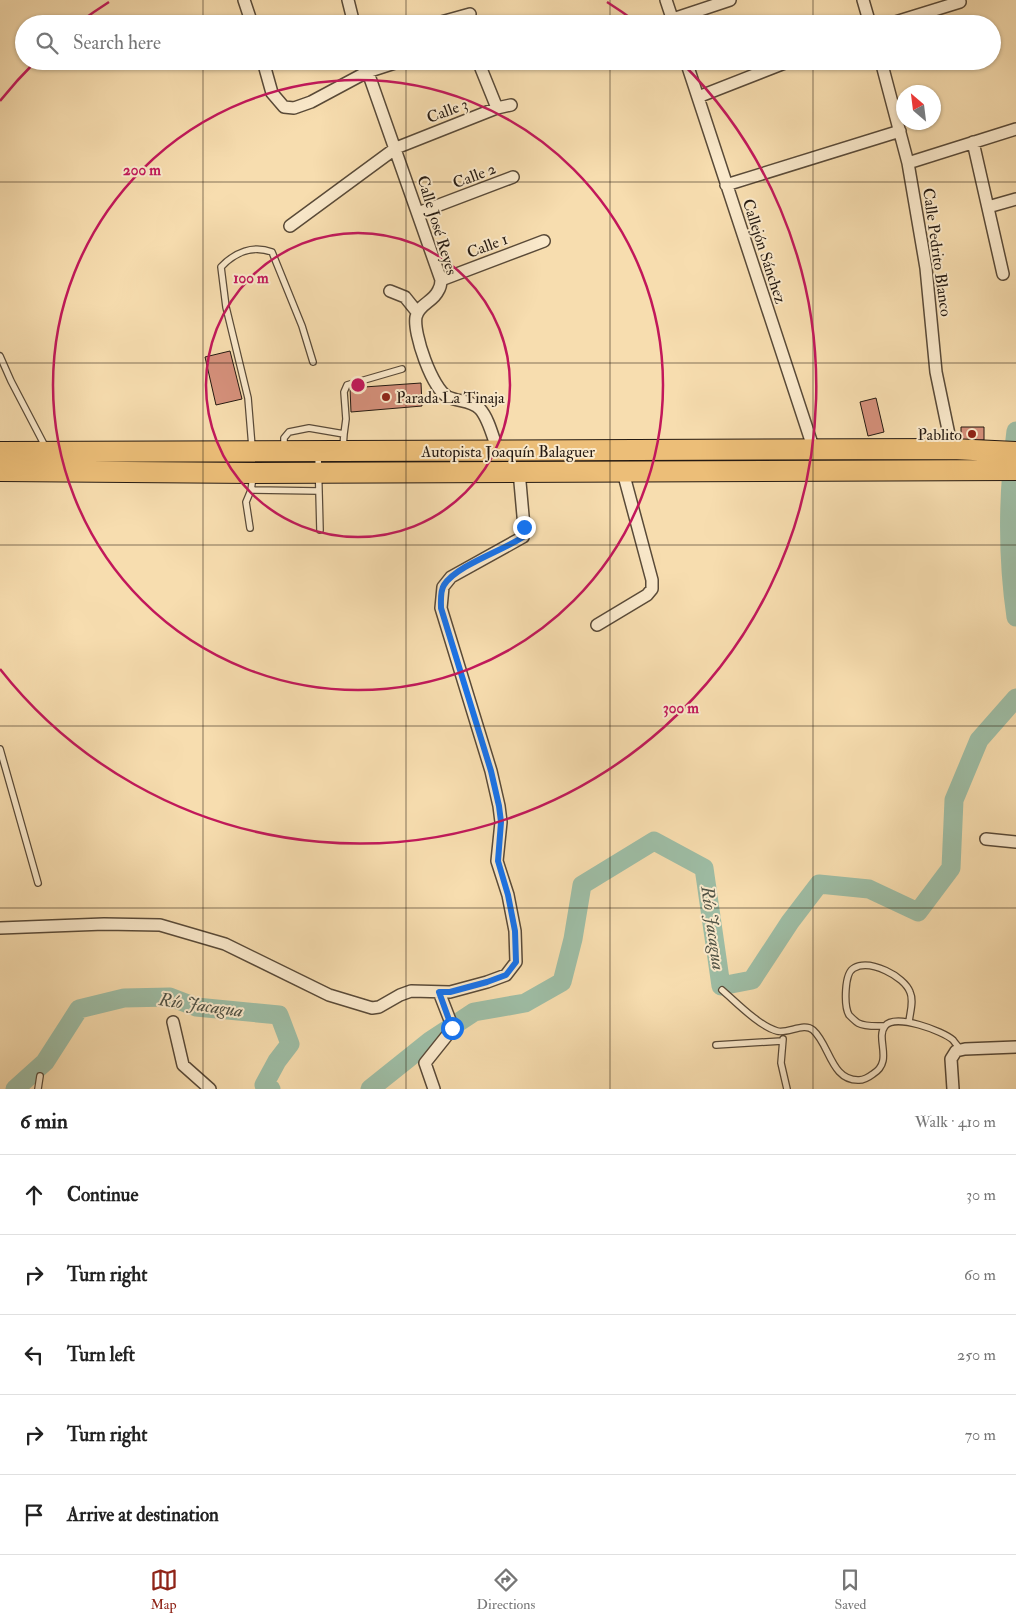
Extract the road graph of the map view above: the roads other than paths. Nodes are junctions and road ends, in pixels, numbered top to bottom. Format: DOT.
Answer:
graph roads {
  1 [pos="244,0"];
  2 [pos="348,0"];
  3 [pos="666,0"];
  4 [pos="730,0"];
  5 [pos="863,0"];
  6 [pos="960,2"];
  7 [pos="470,14"];
  8 [pos="249,15"];
  9 [pos="352,15"];
  10 [pos="466,15"];
  11 [pos="671,15"];
  12 [pos="691,15"];
  13 [pos="867,15"];
  14 [pos="918,15"];
  15 [pos="265,70"];
  16 [pos="361,70"];
  17 [pos="367,70"];
  18 [pos="482,70"];
  19 [pos="689,70"];
  20 [pos="767,70"];
  21 [pos="883,70"];
  22 [pos="698,97"];
  23 [pos="511,105"];
  24 [pos="497,108"];
  25 [pos="1016,129"];
  26 [pos="900,131"];
  27 [pos="973,142"];
  28 [pos="396,148"];
  29 [pos="908,163"];
  30 [pos="513,177"];
  31 [pos="726,185"];
  32 [pos="1016,199"];
  33 [pos="988,207"];
  34 [pos="418,213"];
  35 [pos="290,226"];
  36 [pos="544,241"];
  37 [pos="1003,274"];
  38 [pos="441,280"];
  39 [pos="390,291"];
  40 [pos="417,312"];
  41 [pos="0,356"];
  42 [pos="313,362"];
  43 [pos="402,369"];
  44 [pos="343,443"];
  45 [pos="952,449"];
  46 [pos="814,450"];
  47 [pos="285,451"];
  48 [pos="498,451"];
  49 [pos="0,452"];
  50 [pos="49,452"];
  51 [pos="253,452"];
  52 [pos="318,452"];
  53 [pos="1016,452"];
  54 [pos="1016,470"];
  55 [pos="0,471"];
  56 [pos="519,471"];
  57 [pos="623,472"];
  58 [pos="252,482"];
  59 [pos="318,482"];
  60 [pos="250,528"];
  61 [pos="320,530"];
  62 [pos="597,624"];
  63 [pos="0,749"];
  64 [pos="986,839"];
  65 [pos="1016,842"];
  66 [pos="38,882"];
  67 [pos="0,928"];
  68 [pos="722,990"];
  69 [pos="439,992"];
  70 [pos="173,1022"];
  71 [pos="909,1022"];
  72 [pos="885,1026"];
  73 [pos="784,1032"];
  74 [pos="782,1041"];
  75 [pos="716,1045"];
  76 [pos="1016,1047"];
  77 [pos="960,1049"];
  78 [pos="40,1076"];
  79 [pos="38,1089"];
  80 [pos="210,1089"];
  81 [pos="434,1089"];
  82 [pos="787,1089"];
  83 [pos="953,1089"];
  1 -- 8 [label="street"];
  2 -- 9 [label="street"];
  3 -- 11 [label="street"];
  4 -- 12 [label="street"];
  5 -- 13 [label="street"];
  6 -- 14 [label="street"];
  7 -- 10 [label="street"];
  15 -- 16 [label="street"];
  17 -- 28 [label="street, Calle José Reyes"];
  18 -- 24 [label="street"];
  19 -- 22 [label="street, Callejón Sánchez"];
  20 -- 22 [label="street"];
  21 -- 26 [label="street, Calle Pedrito Blanco"];
  22 -- 31 [label="street, Callejón Sánchez"];
  23 -- 24 [label="street, Calle 3"];
  24 -- 28 [label="street, Calle 3"];
  25 -- 27 [label="street"];
  26 -- 29 [label="street, Calle Pedrito Blanco"];
  26 -- 31 [label="street"];
  27 -- 29 [label="street"];
  27 -- 33 [label="street"];
  28 -- 34 [label="street, Calle José Reyes"];
  28 -- 35 [label="street, Calle 3"];
  29 -- 45 [label="street, Calle Pedrito Blanco"];
  30 -- 34 [label="street, Calle 2"];
  31 -- 46 [label="street, Callejón Sánchez"];
  32 -- 33 [label="street"];
  33 -- 37 [label="street"];
  34 -- 38 [label="street, Calle José Reyes"];
  36 -- 38 [label="street, Calle 1"];
  38 -- 40 [label="street, Calle José Reyes"];
  39 -- 40 [label="street"];
  40 -- 48 [label="street"];
  41 -- 50 [label="lane"];
  42 -- 51 [label="lane"];
  43 -- 44 [label="lane"];
  44 -- 47 [label="lane"];
  44 -- 48 [label="highway, Autopista Joaquín Balaguer"];
  44 -- 52 [label="highway, Autopista Joaquín Balaguer"];
  45 -- 46 [label="highway, Autopista Joaquín Balaguer"];
  45 -- 53 [label="highway, Autopista Joaquín Balaguer"];
  46 -- 48 [label="highway, Autopista Joaquín Balaguer"];
  47 -- 51 [label="highway, Autopista Joaquín Balaguer"];
  47 -- 52 [label="highway, Autopista Joaquín Balaguer"];
  49 -- 50 [label="highway, Autopista Joaquín Balaguer"];
  50 -- 51 [label="highway, Autopista Joaquín Balaguer"];
  52 -- 59 [label="lane"];
  54 -- 57 [label="highway, Autopista Joaquín Balaguer"];
  55 -- 58 [label="highway, Autopista Joaquín Balaguer"];
  56 -- 57 [label="highway, Autopista Joaquín Balaguer"];
  56 -- 59 [label="highway, Autopista Joaquín Balaguer"];
  56 -- 69 [label="street"];
  57 -- 62 [label="street"];
  58 -- 59 [label="highway, Autopista Joaquín Balaguer"];
  58 -- 60 [label="lane"];
  59 -- 61 [label="lane"];
  63 -- 66 [label="lane"];
  64 -- 65 [label="street"];
  67 -- 69 [label="street"];
  68 -- 73 [label="lane"];
  69 -- 81 [label="street"];
  70 -- 80 [label="street"];
  71 -- 72 [label="lane"];
  71 -- 72 [label="lane"];
  71 -- 77 [label="lane"];
  72 -- 73 [label="lane"];
  73 -- 74 [label="lane"];
  74 -- 75 [label="lane"];
  74 -- 82 [label="lane"];
  76 -- 77 [label="street"];
  77 -- 83 [label="street"];
  78 -- 79 [label="lane"];
}
